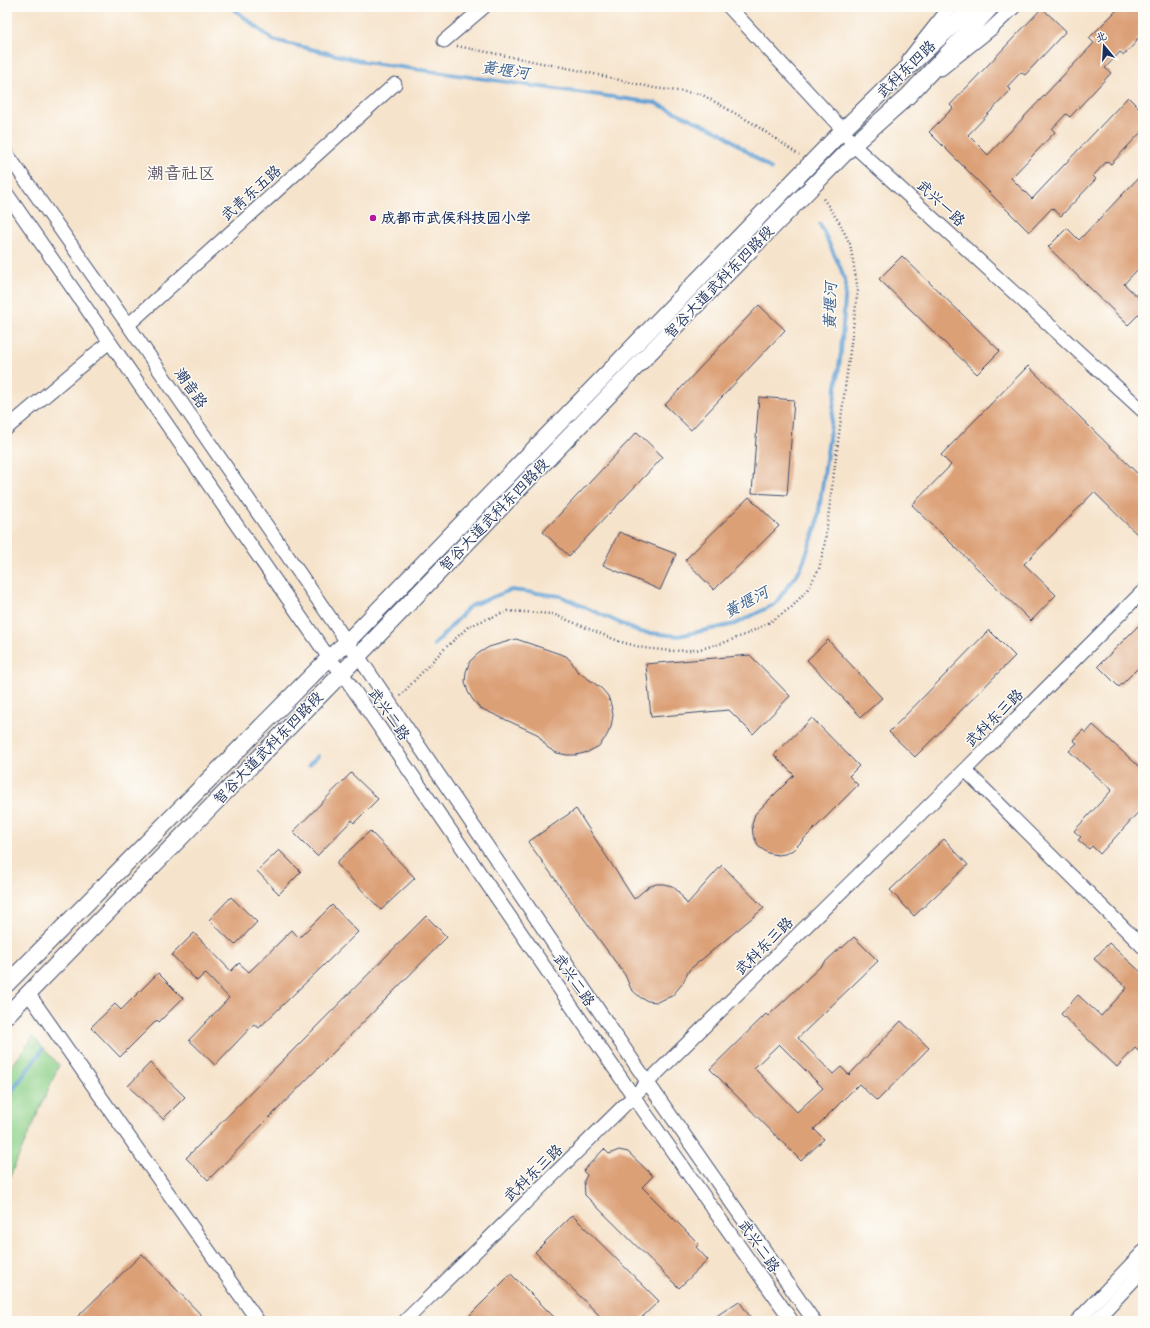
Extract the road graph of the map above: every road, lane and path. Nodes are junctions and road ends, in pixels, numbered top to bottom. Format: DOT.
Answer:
graph roads {
  1 [pos="484,7"];
  2 [pos="729,7"];
  3 [pos="950,7"];
  4 [pos="1014,7"];
  5 [pos="978,10"];
  6 [pos="444,41"];
  7 [pos="395,84"];
  8 [pos="886,88"];
  9 [pos="908,96"];
  10 [pos="843,130"];
  11 [pos="853,145"];
  12 [pos="7,154"];
  13 [pos="811,164"];
  14 [pos="814,186"];
  15 [pos="7,194"];
  16 [pos="128,325"];
  17 [pos="109,342"];
  18 [pos="1143,411"];
  19 [pos="7,428"];
  20 [pos="1143,591"];
  21 [pos="347,642"];
  22 [pos="358,656"];
  23 [pos="329,658"];
  24 [pos="342,673"];
  25 [pos="392,705"];
  26 [pos="965,770"];
  27 [pos="1143,947"];
  28 [pos="7,984"];
  29 [pos="28,993"];
  30 [pos="7,1015"];
  31 [pos="648,1083"];
  32 [pos="634,1097"];
  33 [pos="1143,1252"];
  34 [pos="1143,1270"];
  35 [pos="258,1321"];
  36 [pos="405,1321"];
  37 [pos="792,1321"];
  38 [pos="814,1321"];
  39 [pos="1078,1321"];
  40 [pos="1095,1321"];
  1 -- 6 [label="street"];
  2 -- 10 [label="street, 武兴一路"];
  3 -- 8 [label="street"];
  4 -- 9 [label="street"];
  5 -- 8 [label="main road, 武科东四路"];
  5 -- 9 [label="main road, 智谷大道武科东四路段"];
  6 -- 13 [label="path"];
  7 -- 16 [label="street, 武青东五路"];
  8 -- 10 [label="main road, 武科东四路"];
  9 -- 11 [label="main road, 智谷大道武科东四路段"];
  10 -- 11 [label="street, 武兴一路"];
  10 -- 13 [label="main road, 智谷大道武科东四路段"];
  11 -- 14 [label="main road, 智谷大道武科东四路段"];
  11 -- 18 [label="street, 武兴一路"];
  12 -- 16 [label="street, 潮音路"];
  13 -- 21 [label="main road, 智谷大道武科东四路段"];
  14 -- 22 [label="main road, 智谷大道武科东四路段"];
  14 -- 25 [label="path"];
  15 -- 17 [label="street"];
  16 -- 21 [label="street, 潮音路"];
  17 -- 19 [label="street"];
  17 -- 23 [label="street"];
  20 -- 26 [label="street, 武科东三路"];
  21 -- 22 [label="street, 潮音路"];
  21 -- 23 [label="main road, 智谷大道武科东四路段"];
  22 -- 24 [label="main road, 智谷大道武科东四路段"];
  22 -- 25 [label="street, 潮音路"];
  23 -- 24 [label="street, 武兴二路"];
  23 -- 28 [label="main road, 智谷大道武科东四路段"];
  24 -- 29 [label="main road, 智谷大道武科东四路段"];
  24 -- 32 [label="street, 武兴二路"];
  25 -- 31 [label="street, 潮音路"];
  26 -- 27 [label="street"];
  26 -- 31 [label="street, 武科东三路"];
  29 -- 30 [label="main road, 智谷大道武科东四路段"];
  29 -- 35 [label="street"];
  31 -- 32 [label="street, 武科东三路"];
  31 -- 38 [label="street, 潮音路"];
  32 -- 36 [label="street, 武科东三路"];
  32 -- 37 [label="street, 武兴二路"];
  33 -- 39 [label="street"];
  34 -- 40 [label="street"];
}
